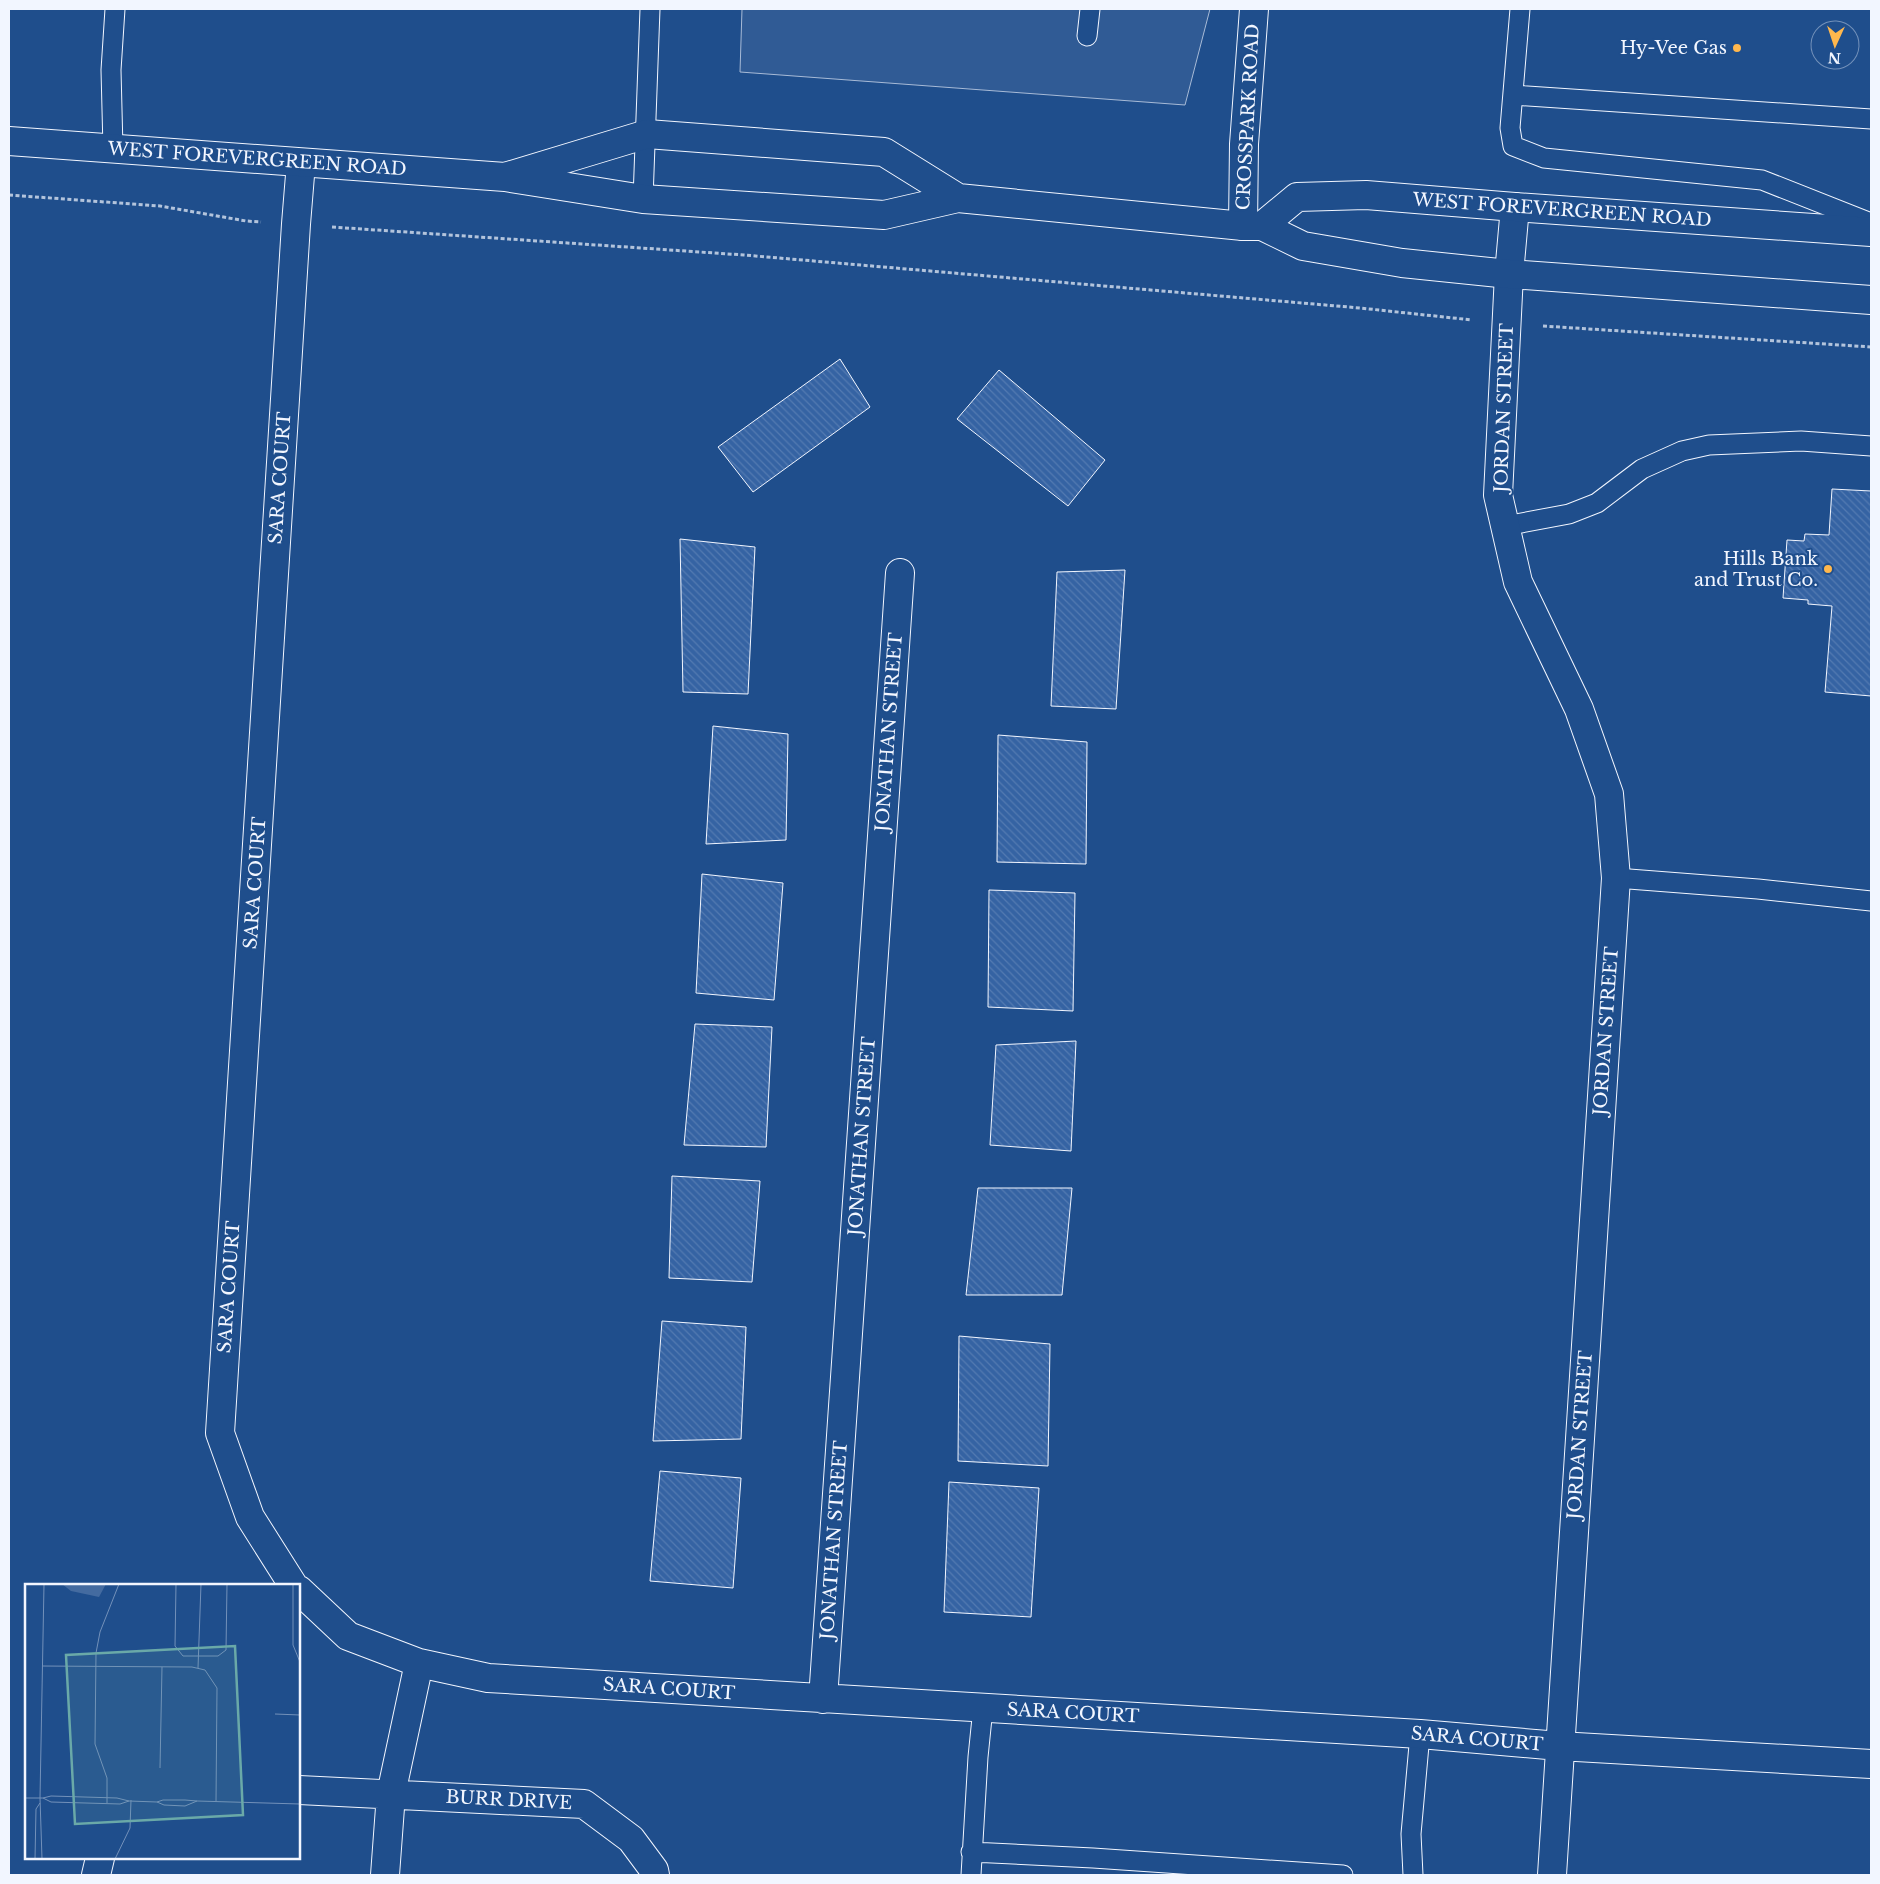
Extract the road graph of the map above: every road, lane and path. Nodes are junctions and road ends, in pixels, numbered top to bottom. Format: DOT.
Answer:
graph roads {
  1 [pos="115,9"];
  2 [pos="650,9"];
  3 [pos="1090,9"];
  4 [pos="1254,9"];
  5 [pos="1520,9"];
  6 [pos="1087,36"];
  7 [pos="1513,95"];
  8 [pos="1871,119"];
  9 [pos="647,134"];
  10 [pos="9,141"];
  11 [pos="113,149"];
  12 [pos="301,163"];
  13 [pos="505,177"];
  14 [pos="9,195"];
  15 [pos="958,198"];
  16 [pos="643,199"];
  17 [pos="1516,207"];
  18 [pos="267,222"];
  19 [pos="1871,223"];
  20 [pos="1252,226"];
  21 [pos="325,227"];
  22 [pos="1871,232"];
  23 [pos="1509,274"];
  24 [pos="1871,300"];
  25 [pos="1507,324"];
  26 [pos="1871,347"];
  27 [pos="1871,446"];
  28 [pos="1505,526"];
  29 [pos="900,573"];
  30 [pos="1616,878"];
  31 [pos="1871,901"];
  32 [pos="292,1584"];
  33 [pos="300,1591"];
  34 [pos="419,1663"];
  35 [pos="823,1699"];
  36 [pos="983,1708"];
  37 [pos="1420,1734"];
  38 [pos="1559,1746"];
  39 [pos="1871,1764"];
  40 [pos="300,1790"];
  41 [pos="391,1794"];
  42 [pos="971,1852"];
  43 [pos="100,1859"];
  44 [pos="96,1875"];
  45 [pos="384,1875"];
  46 [pos="655,1875"];
  47 [pos="971,1875"];
  48 [pos="1343,1875"];
  49 [pos="1413,1875"];
  50 [pos="1552,1875"];
  1 -- 11 [label="lane"];
  2 -- 9 [label="lane"];
  3 -- 6 [label="lane"];
  4 -- 20 [label="street, CROSSPARK ROAD"];
  5 -- 7 [label="lane"];
  7 -- 8 [label="lane"];
  7 -- 19 [label="lane"];
  9 -- 13 [label="street, WEST FOREVERGREEN ROAD"];
  9 -- 15 [label="street, WEST FOREVERGREEN ROAD"];
  9 -- 16 [label="lane"];
  10 -- 11 [label="street, WEST FOREVERGREEN ROAD"];
  11 -- 12 [label="street, WEST FOREVERGREEN ROAD"];
  12 -- 13 [label="street, WEST FOREVERGREEN ROAD"];
  12 -- 32 [label="street, SARA COURT"];
  13 -- 16 [label="street, WEST FOREVERGREEN ROAD"];
  14 -- 18 [label="path"];
  15 -- 16 [label="street, WEST FOREVERGREEN ROAD"];
  15 -- 20 [label="street, WEST FOREVERGREEN ROAD"];
  17 -- 20 [label="street, WEST FOREVERGREEN ROAD"];
  17 -- 22 [label="street, WEST FOREVERGREEN ROAD"];
  17 -- 23 [label="street, JORDAN STREET"];
  20 -- 23 [label="street, WEST FOREVERGREEN ROAD"];
  21 -- 25 [label="path"];
  23 -- 24 [label="street, WEST FOREVERGREEN ROAD"];
  23 -- 25 [label="street, JORDAN STREET"];
  25 -- 26 [label="path"];
  25 -- 28 [label="street, JORDAN STREET"];
  27 -- 28 [label="lane"];
  28 -- 30 [label="street, JORDAN STREET"];
  29 -- 35 [label="street, JONATHAN STREET"];
  30 -- 31 [label="lane"];
  30 -- 38 [label="street, JORDAN STREET"];
  33 -- 34 [label="street, SARA COURT"];
  34 -- 35 [label="street, SARA COURT"];
  34 -- 41 [label="street"];
  35 -- 36 [label="street, SARA COURT"];
  36 -- 37 [label="street, SARA COURT"];
  36 -- 42 [label="lane"];
  37 -- 38 [label="street, SARA COURT"];
  37 -- 49 [label="lane"];
  38 -- 39 [label="street, SARA COURT"];
  38 -- 50 [label="street, JORDAN STREET"];
  40 -- 41 [label="street, BURR DRIVE"];
  41 -- 45 [label="street"];
  41 -- 46 [label="street, BURR DRIVE"];
  42 -- 47 [label="lane"];
  42 -- 48 [label="lane"];
  43 -- 44 [label="street"];
}
